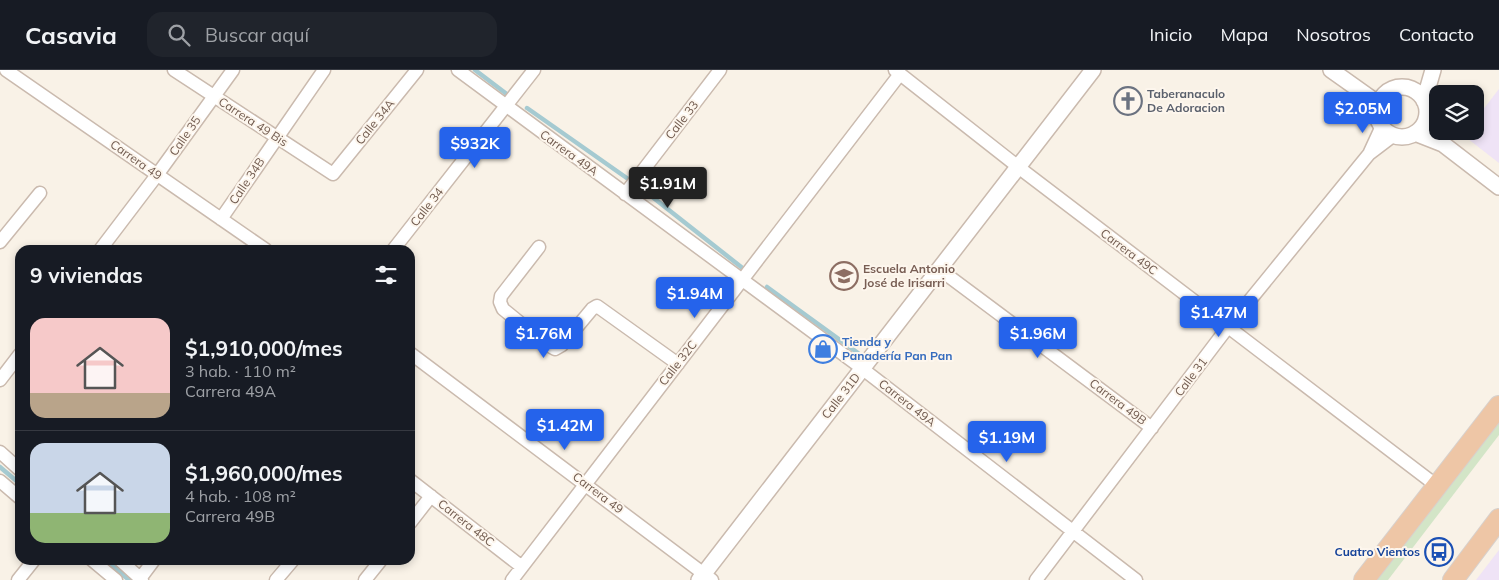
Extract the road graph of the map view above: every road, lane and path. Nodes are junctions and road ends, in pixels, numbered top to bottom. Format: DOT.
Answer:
graph roads {
  1 [pos="6,70"];
  2 [pos="174,70"];
  3 [pos="232,70"];
  4 [pos="324,70"];
  5 [pos="417,70"];
  6 [pos="458,70"];
  7 [pos="534,70"];
  8 [pos="720,70"];
  9 [pos="1093,70"];
  10 [pos="1331,70"];
  11 [pos="1429,70"];
  12 [pos="1433,70"];
  13 [pos="897,72"];
  14 [pos="1410,88"];
  15 [pos="213,96"];
  16 [pos="1383,98"];
  17 [pos="1426,106"];
  18 [pos="506,107"];
  19 [pos="1382,126"];
  20 [pos="1415,133"];
  21 [pos="1394,135"];
  22 [pos="277,137"];
  23 [pos="1443,144"];
  24 [pos="1369,154"];
  25 [pos="1018,167"];
  26 [pos="333,174"];
  27 [pos="157,175"];
  28 [pos="1499,187"];
  29 [pos="40,193"];
  30 [pos="625,194"];
  31 [pos="221,219"];
  32 [pos="0,242"];
  33 [pos="104,245"];
  34 [pos="259,245"];
  35 [pos="397,245"];
  36 [pos="538,247"];
  37 [pos="939,269"];
  38 [pos="742,280"];
  39 [pos="1228,328"];
  40 [pos="415,357"];
  41 [pos="15,360"];
  42 [pos="678,364"];
  43 [pos="862,368"];
  44 [pos="0,380"];
  45 [pos="1499,406"];
  46 [pos="1152,428"];
  47 [pos="0,452"];
  48 [pos="15,466"];
  49 [pos="0,481"];
  50 [pos="585,483"];
  51 [pos="415,484"];
  52 [pos="1437,486"];
  53 [pos="15,494"];
  54 [pos="431,496"];
  55 [pos="415,517"];
  56 [pos="1499,519"];
  57 [pos="1073,532"];
  58 [pos="30,565"];
  59 [pos="98,565"];
  60 [pos="125,565"];
  61 [pos="150,565"];
  62 [pos="289,565"];
  63 [pos="377,565"];
  64 [pos="522,567"];
  65 [pos="705,578"];
  66 [pos="140,579"];
  67 [pos="18,580"];
  68 [pos="116,580"];
  69 [pos="276,580"];
  70 [pos="365,580"];
  71 [pos="512,580"];
  72 [pos="1036,580"];
  73 [pos="1136,580"];
  74 [pos="1364,580"];
  75 [pos="1453,580"];
  1 -- 27 [label="street, Carrera 49"];
  2 -- 15 [label="street, Carrera 49 Bis"];
  3 -- 15 [label="street, Calle 35"];
  4 -- 22 [label="street, Calle 34B"];
  5 -- 26 [label="street, Calle 34A"];
  6 -- 18 [label="street, Carrera 49A"];
  7 -- 18 [label="street, Calle 34"];
  8 -- 30 [label="street, Calle 33"];
  9 -- 25 [label="street, Calle 31D"];
  10 -- 16 [label="street"];
  11 -- 14 [label="street"];
  12 -- 17 [label="street"];
  13 -- 25 [label="street, Carrera 49C"];
  13 -- 38 [label="street, Calle 32C"];
  14 -- 16 [label="street"];
  14 -- 17 [label="street"];
  15 -- 22 [label="street, Carrera 49 Bis"];
  15 -- 27 [label="street, Calle 35"];
  16 -- 19 [label="street"];
  17 -- 20 [label="street"];
  17 -- 23 [label="street"];
  18 -- 30 [label="street, Carrera 49A"];
  18 -- 35 [label="street, Calle 34"];
  19 -- 21 [label="street"];
  19 -- 24 [label="street, Calle 31"];
  20 -- 21 [label="street"];
  20 -- 23 [label="street"];
  21 -- 24 [label="street, Calle 31"];
  22 -- 26 [label="street, Carrera 49 Bis"];
  22 -- 31 [label="street, Calle 34B"];
  23 -- 28 [label="street"];
  24 -- 39 [label="street, Calle 31"];
  25 -- 37 [label="street, Calle 31D"];
  25 -- 39 [label="street, Carrera 49C"];
  27 -- 31 [label="street, Carrera 49"];
  27 -- 33 [label="street, Calle 35"];
  29 -- 32 [label="street"];
  30 -- 38 [label="street, Carrera 49A"];
  31 -- 34 [label="street, Carrera 49"];
  36 -- 42 [label="street"];
  37 -- 43 [label="street, Calle 31D"];
  37 -- 46 [label="street, Carrera 49B"];
  38 -- 42 [label="street, Calle 32C"];
  38 -- 43 [label="street, Carrera 49A"];
  39 -- 46 [label="street, Calle 31"];
  39 -- 52 [label="street, Carrera 49C"];
  40 -- 50 [label="street, Carrera 49"];
  41 -- 44 [label="street"];
  42 -- 50 [label="street, Calle 32C"];
  43 -- 57 [label="street, Carrera 49A"];
  43 -- 65 [label="street, Calle 31D"];
  45 -- 52 [label="highway"];
  46 -- 57 [label="street, Calle 31"];
  47 -- 48 [label="street"];
  49 -- 53 [label="street"];
  50 -- 64 [label="street, Calle 32C"];
  50 -- 65 [label="street, Carrera 49"];
  51 -- 54 [label="street, Carrera 48C"];
  52 -- 74 [label="highway"];
  54 -- 55 [label="street"];
  54 -- 64 [label="street, Carrera 48C"];
  56 -- 75 [label="highway"];
  57 -- 72 [label="street, Calle 31"];
  57 -- 73 [label="street, Carrera 49A"];
  58 -- 67 [label="street"];
  59 -- 68 [label="street"];
  60 -- 66 [label="street"];
  61 -- 66 [label="street"];
  62 -- 69 [label="street"];
  63 -- 70 [label="street"];
  64 -- 71 [label="street, Calle 32C"];
}
